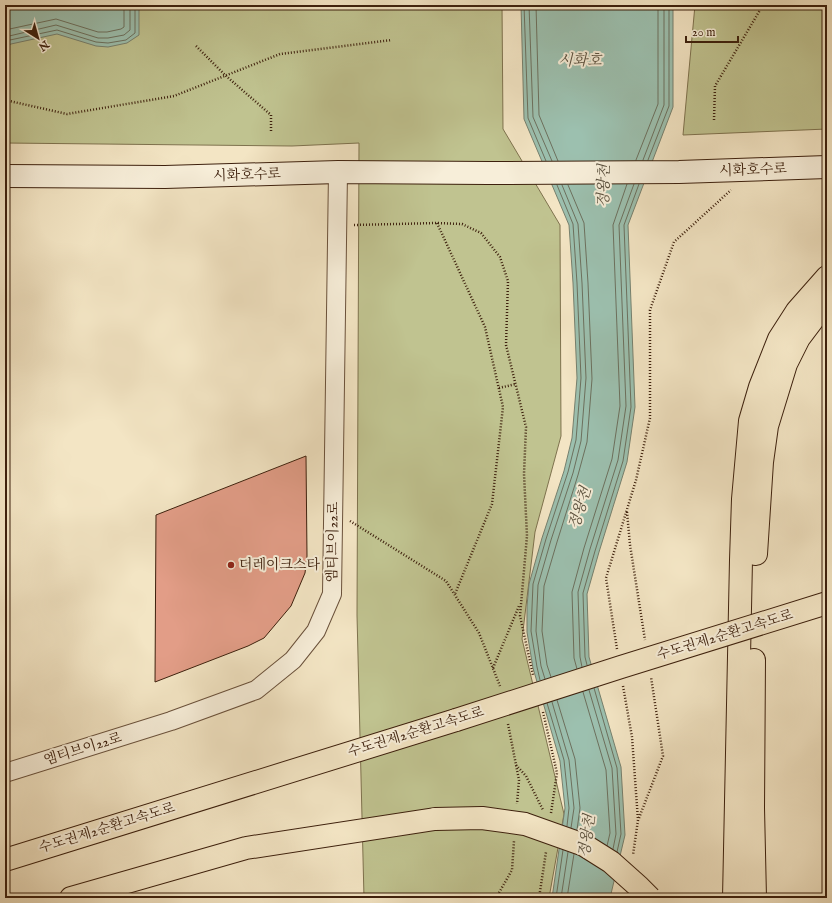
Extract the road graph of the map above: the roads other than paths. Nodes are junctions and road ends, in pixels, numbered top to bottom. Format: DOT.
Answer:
graph roads {
  1 [pos="827,167"];
  2 [pos="338,172"];
  3 [pos="5,176"];
  4 [pos="827,277"];
  5 [pos="827,301"];
  6 [pos="827,603"];
  7 [pos="5,773"];
  8 [pos="5,860"];
  9 [pos="71,898"];
  10 [pos="650,898"];
  11 [pos="734,898"];
  12 [pos="755,898"];
  1 -- 2 [label="main road, 시화호수로"];
  2 -- 3 [label="main road, 시화호수로"];
  2 -- 7 [label="street, 엠티브이22로"];
  4 -- 11 [label="highway"];
  5 -- 12 [label="highway"];
  6 -- 8 [label="highway, 수도권제2순환고속도로, bridge"];
  9 -- 10 [label="highway, bridge"];
}
